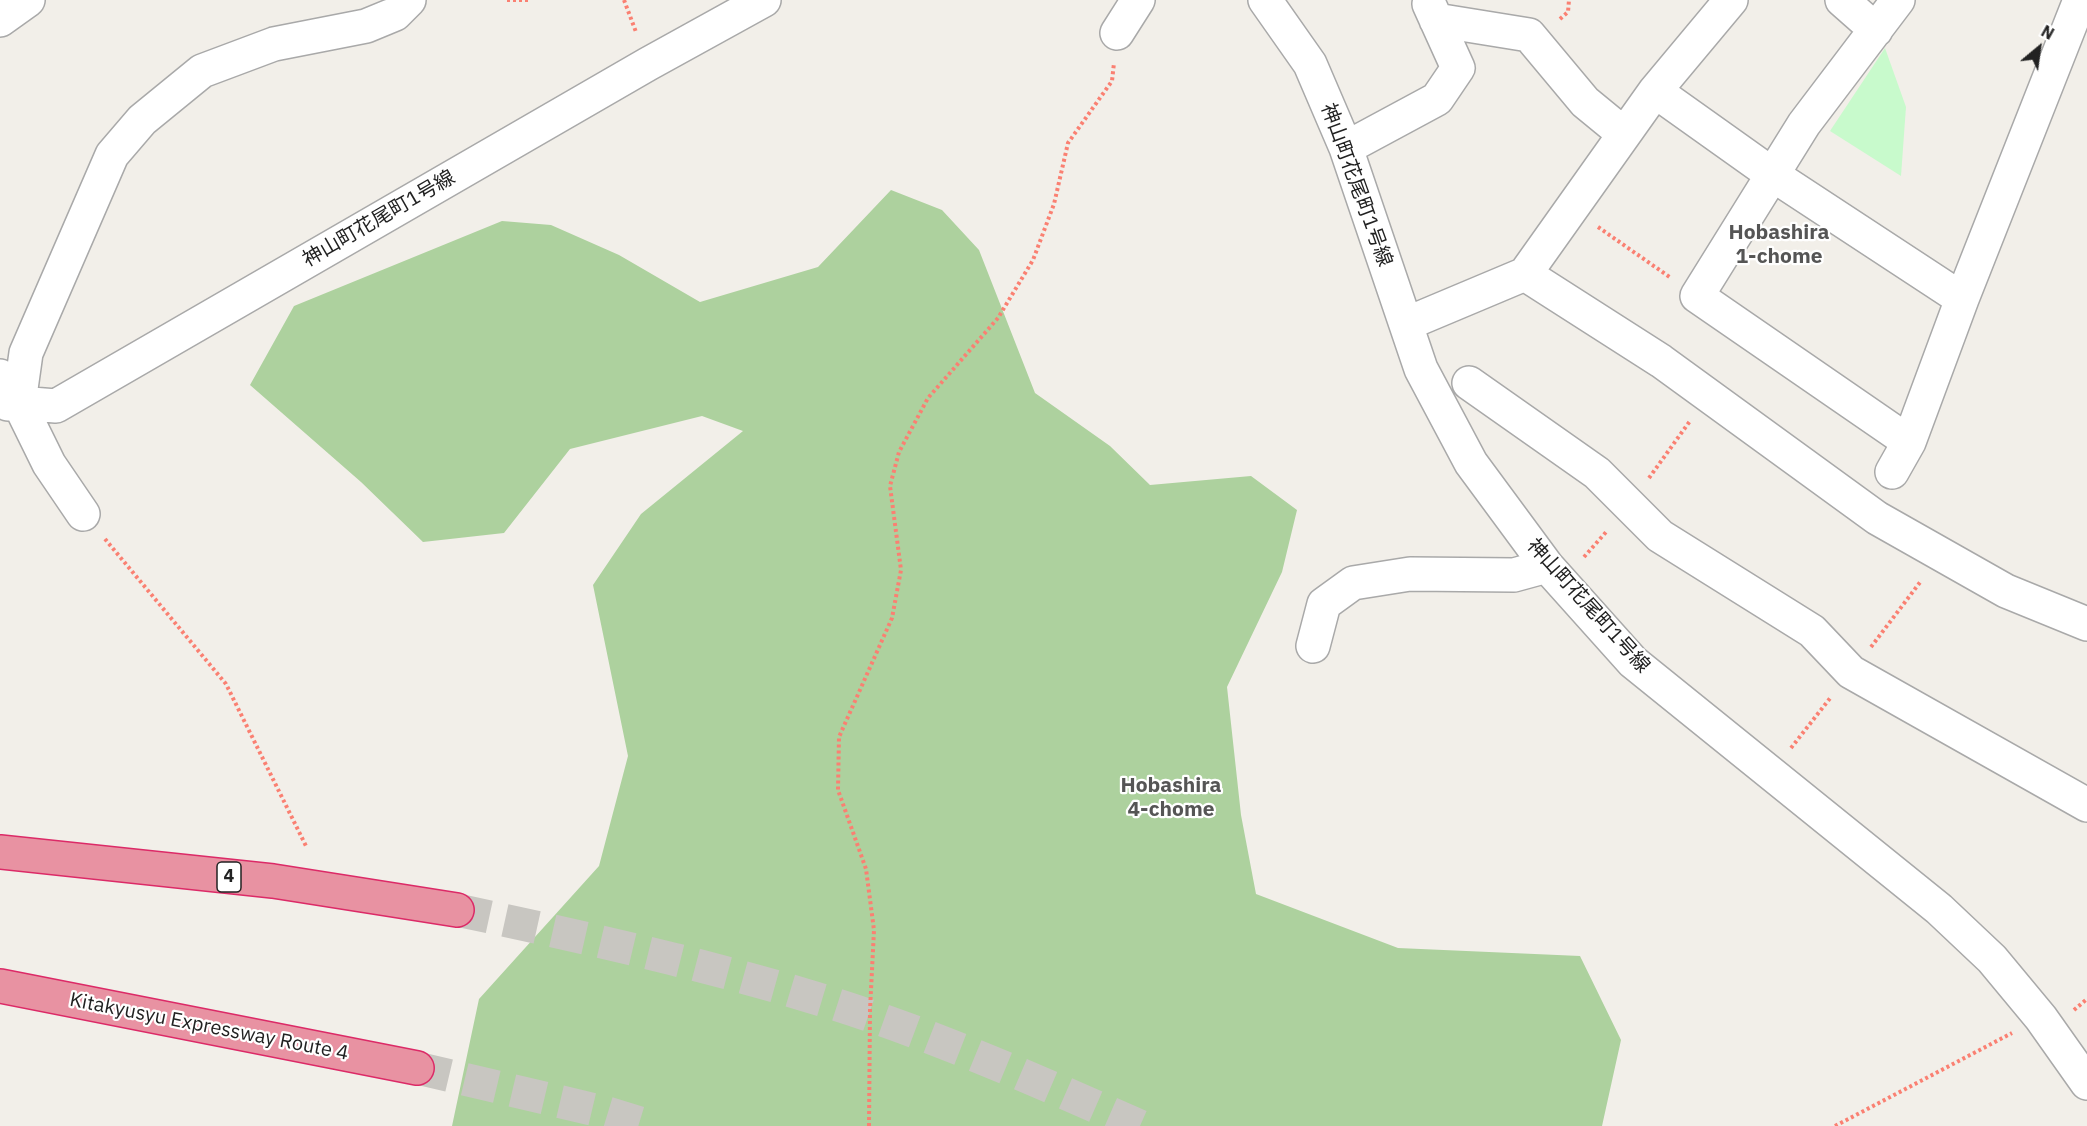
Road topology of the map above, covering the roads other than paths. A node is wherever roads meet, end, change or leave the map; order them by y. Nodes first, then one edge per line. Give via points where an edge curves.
1 (28, 0) edge
2 (764, 0) edge
3 (1138, 0) edge
4 (1265, 0) edge
5 (1731, 0) edge
6 (1842, 0) edge
7 (1898, 0) edge
8 (2080, 0) edge
9 (397, 5) edge
10 (1431, 10) edge
11 (0, 20) edge
12 (1876, 30) junction
13 (1118, 33) road end
14 (1655, 91) junction
15 (1624, 134) junction
16 (1346, 148) junction
17 (1773, 174) junction
18 (1526, 274) junction
19 (1962, 299) junction
20 (1406, 324) junction
21 (0, 376) edge
22 (1469, 383) dead end
23 (9, 404) edge
24 (1909, 442) junction
25 (1884, 497) junction
26 (83, 514) road end
27 (1547, 567) junction
28 (2087, 624) edge
29 (1312, 646) dead end
30 (2087, 806) edge
31 (0, 852) edge
32 (457, 910) tunnel mouth
33 (0, 986) edge
34 (417, 1068) tunnel mouth
35 (2087, 1083) edge

1 - 11 street
2 - 23 street, 神山町花尾町1号線 via 56,406
3 - 13 street
4 - 16 street, 神山町花尾町1号線 via 1310,64
5 - 14 street
6 - 12 street
7 - 12 street
8 - 19 street
9 - 23 street via 366,26 274,44 202,71 142,120 112,155 26,353
10 - 15 street via 1529,35 1585,102
10 - 16 street via 1458,68 1437,99
12 - 17 street via 1804,124
14 - 15 street
14 - 17 street
15 - 18 street
16 - 20 street, 神山町花尾町1号線
17 - 19 street
17 - 24 street via 1697,296
18 - 20 street
18 - 25 street
19 - 24 street
20 - 27 street, 神山町花尾町1号線 via 1421,369 1471,463
21 - 23 street
22 - 30 street via 1597,473 1660,536 1812,632 1851,672
23 - 26 street
24 - 25 street
25 - 28 street via 2006,591
27 - 29 street via 1514,575 1410,574 1353,583 1324,604
27 - 35 street, 神山町花尾町1号線 via 1633,662 1939,909 1992,959 2041,1018
31 - 32 highway, 4 via 273,881
33 - 34 highway, Kitakyusyu Expressway Route 4

